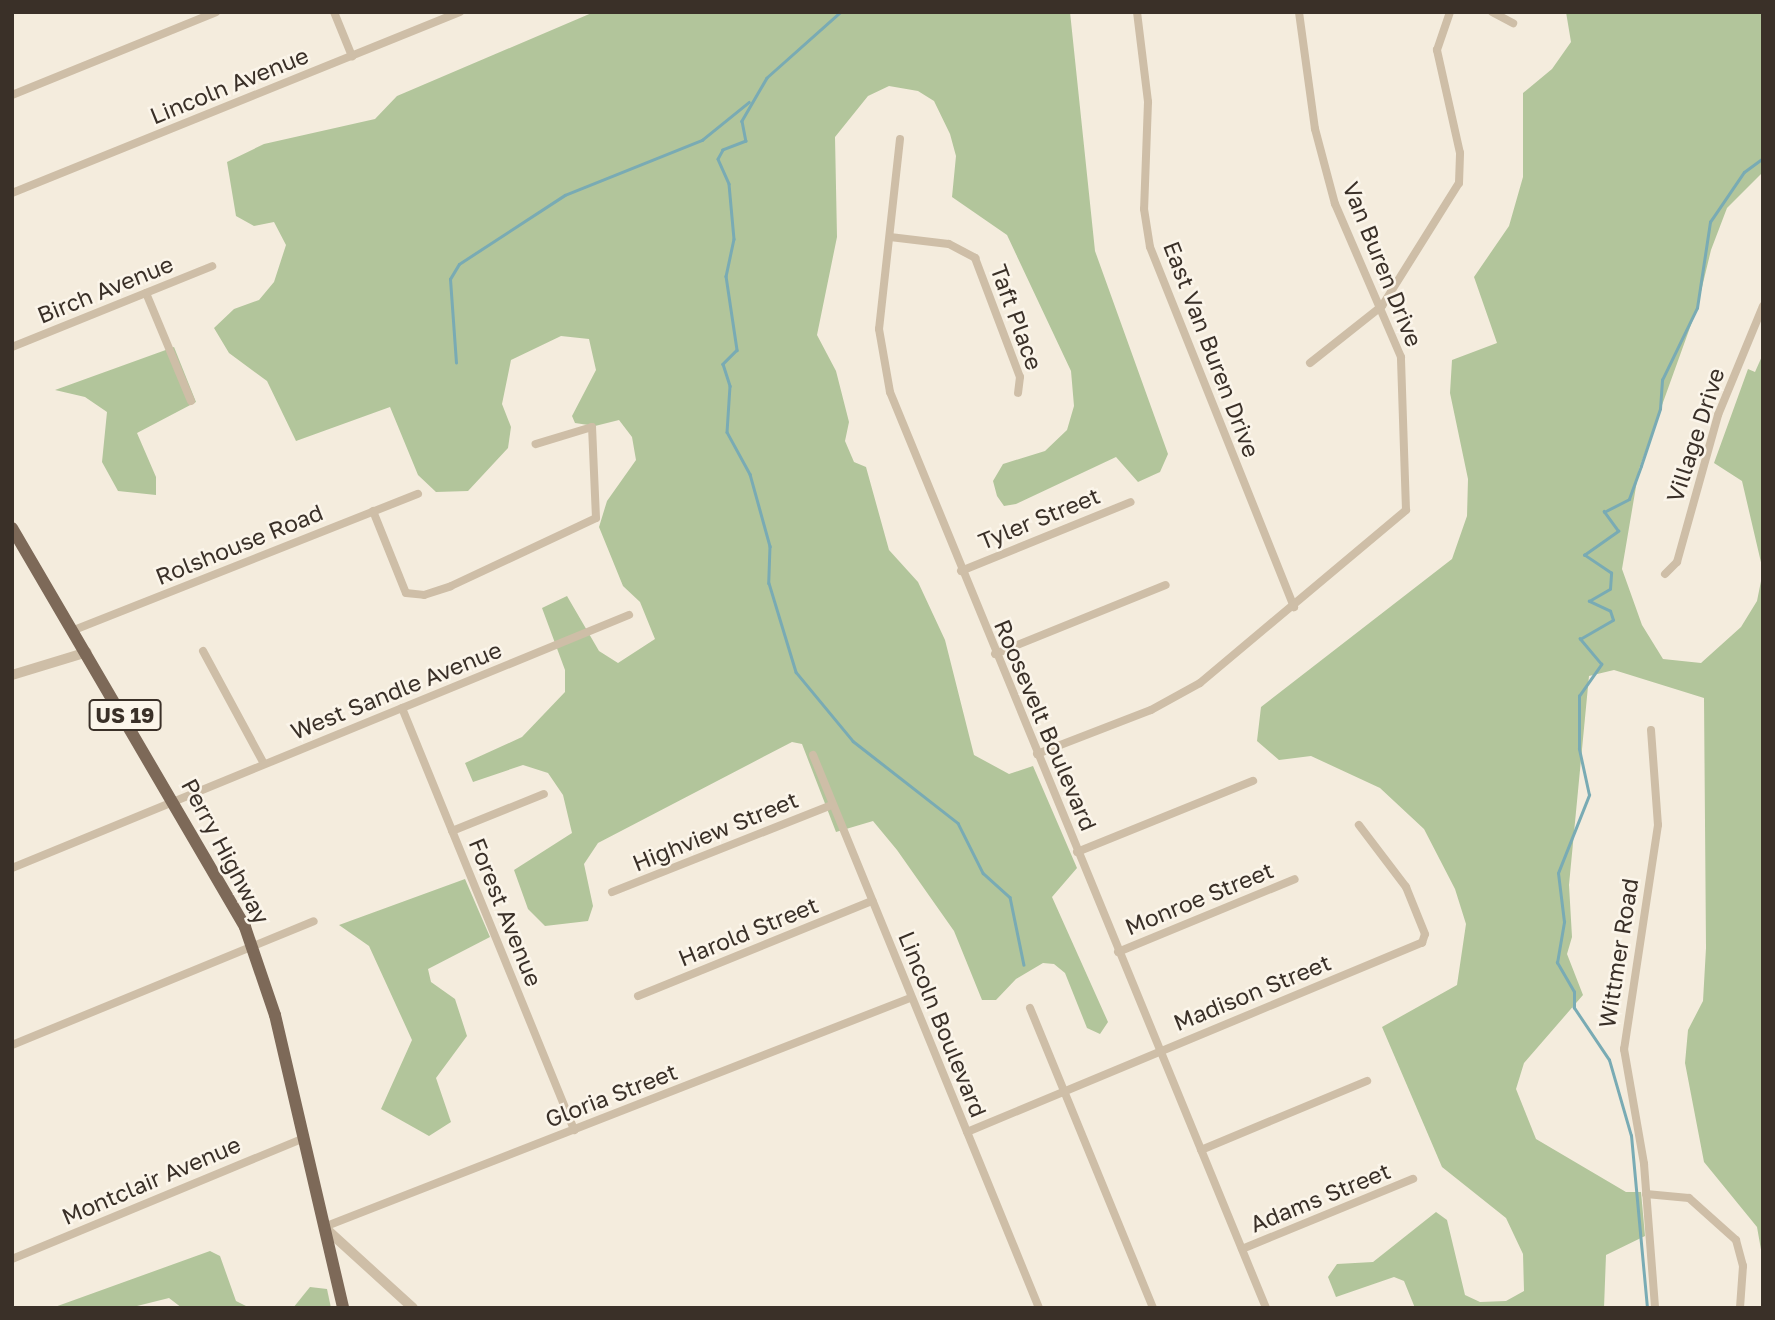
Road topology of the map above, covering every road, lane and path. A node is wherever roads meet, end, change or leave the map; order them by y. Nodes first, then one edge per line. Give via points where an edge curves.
1 (216, 12) edge
2 (334, 12) edge
3 (460, 12) edge
4 (1137, 12) edge
5 (1299, 12) edge
6 (1450, 12) edge
7 (1492, 12) edge
8 (1513, 23) dead end
9 (352, 56) junction
10 (12, 94) edge
11 (900, 139) dead end
12 (12, 193) edge
13 (890, 237) junction
14 (212, 266) dead end
15 (146, 293) junction
16 (1382, 306) junction
17 (1763, 306) edge
18 (12, 347) edge
19 (1310, 363) dead end
20 (1018, 393) dead end
21 (191, 401) dead end
22 (536, 444) dead end
23 (418, 494) dead end
24 (1132, 502) dead end
25 (373, 511) junction
26 (12, 528) edge
27 (961, 571) junction
28 (1664, 574) dead end
29 (1166, 585) dead end
30 (1294, 607) junction
31 (629, 615) dead end
32 (74, 630) junction
33 (203, 651) dead end
34 (87, 652) junction
35 (995, 654) junction
36 (12, 675) edge
37 (402, 708) junction
38 (1651, 730) dead end
39 (1037, 754) junction
40 (813, 755) dead end
41 (264, 764) junction
42 (1253, 781) dead end
43 (544, 794) dead end
44 (176, 800) junction
45 (832, 805) junction
46 (1359, 825) dead end
47 (452, 831) junction
48 (1077, 852) junction
49 (12, 867) edge
50 (1295, 879) dead end
51 (612, 892) dead end
52 (872, 901) junction
53 (314, 921) dead end
54 (253, 947) junction
55 (1118, 952) junction
56 (638, 996) dead end
57 (910, 998) junction
58 (1030, 1008) dead end
59 (12, 1045) edge
60 (1158, 1051) junction
61 (1367, 1082) dead end
62 (1065, 1091) junction
63 (574, 1130) junction
64 (967, 1132) junction
65 (304, 1138) junction
66 (1201, 1150) junction
67 (1413, 1180) dead end
68 (1646, 1194) junction
69 (324, 1227) junction
70 (1242, 1249) junction
71 (12, 1259) edge
72 (1740, 1306) edge
73 (343, 1308) edge
74 (413, 1308) edge
75 (1039, 1308) edge
76 (1153, 1308) edge
77 (1266, 1308) edge
78 (1655, 1308) edge

1 - 10 street
2 - 9 street
3 - 9 street, Lincoln Avenue
4 - 30 street, East Van Buren Drive via 1148,102 1144,209 1150,247
5 - 16 street, Van Buren Drive via 1324,166 1345,232
6 - 16 street via 1437,50 1462,175
7 - 8 street
9 - 12 street, Lincoln Avenue
11 - 13 street, Roosevelt Boulevard
13 - 20 street, Taft Place via 949,244 975,258 1020,377
13 - 27 street, Roosevelt Boulevard via 878,330 883,364
14 - 15 street, Birch Avenue
15 - 18 street, Birch Avenue
15 - 21 street
16 - 19 street
16 - 30 street, Van Buren Drive via 1401,357 1408,503 1402,518
17 - 28 street, Village Drive via 1718,415 1676,562
22 - 25 street via 592,427 600,509 591,524 451,586 424,595 406,593
23 - 25 street, Rolshouse Road
24 - 27 street, Tyler Street
25 - 32 street, Rolshouse Road
26 - 32 main road, Perry Highway / US 19
27 - 35 street, Roosevelt Boulevard
29 - 35 street
30 - 39 street, Van Buren Drive via 1191,689
31 - 37 street, West Sandle Avenue
32 - 34 main road, Perry Highway / US 19
33 - 41 street
34 - 36 street
34 - 44 main road, Perry Highway / US 19
35 - 39 street, Roosevelt Boulevard
37 - 41 street, West Sandle Avenue
37 - 47 street, Forest Avenue
38 - 68 street, Wittmer Road via 1658,825 1623,1040
39 - 48 street, Roosevelt Boulevard
40 - 45 street, Lincoln Boulevard
41 - 44 street, West Sandle Avenue
42 - 48 street
43 - 47 street
44 - 49 street, West Sandle Avenue
44 - 54 main road, Perry Highway / US 19
45 - 51 street, Highview Street
45 - 52 street, Lincoln Boulevard
46 - 60 street, Madison Street via 1406,887 1425,934 1422,943
47 - 63 street, Forest Avenue
48 - 55 street, Roosevelt Boulevard
50 - 55 street, Monroe Street
52 - 56 street, Harold Street
52 - 57 street, Lincoln Boulevard
53 - 54 street
54 - 59 street
54 - 65 main road, Perry Highway / US 19
55 - 60 street, Roosevelt Boulevard
57 - 63 street, Gloria Street
57 - 64 street, Lincoln Boulevard
58 - 62 street
60 - 62 street, Madison Street
60 - 66 street, Roosevelt Boulevard
61 - 66 street
62 - 64 street, Madison Street
62 - 76 street
63 - 69 street, Gloria Street
64 - 75 street, Lincoln Boulevard
65 - 69 main road, Perry Highway / US 19
65 - 71 street, Montclair Avenue
66 - 70 street, Roosevelt Boulevard
67 - 70 street, Adams Street
68 - 72 street via 1689,1198 1736,1240 1743,1266
68 - 78 street, Wittmer Road
69 - 73 main road, Perry Highway / US 19
69 - 74 street
70 - 77 street, Roosevelt Boulevard

